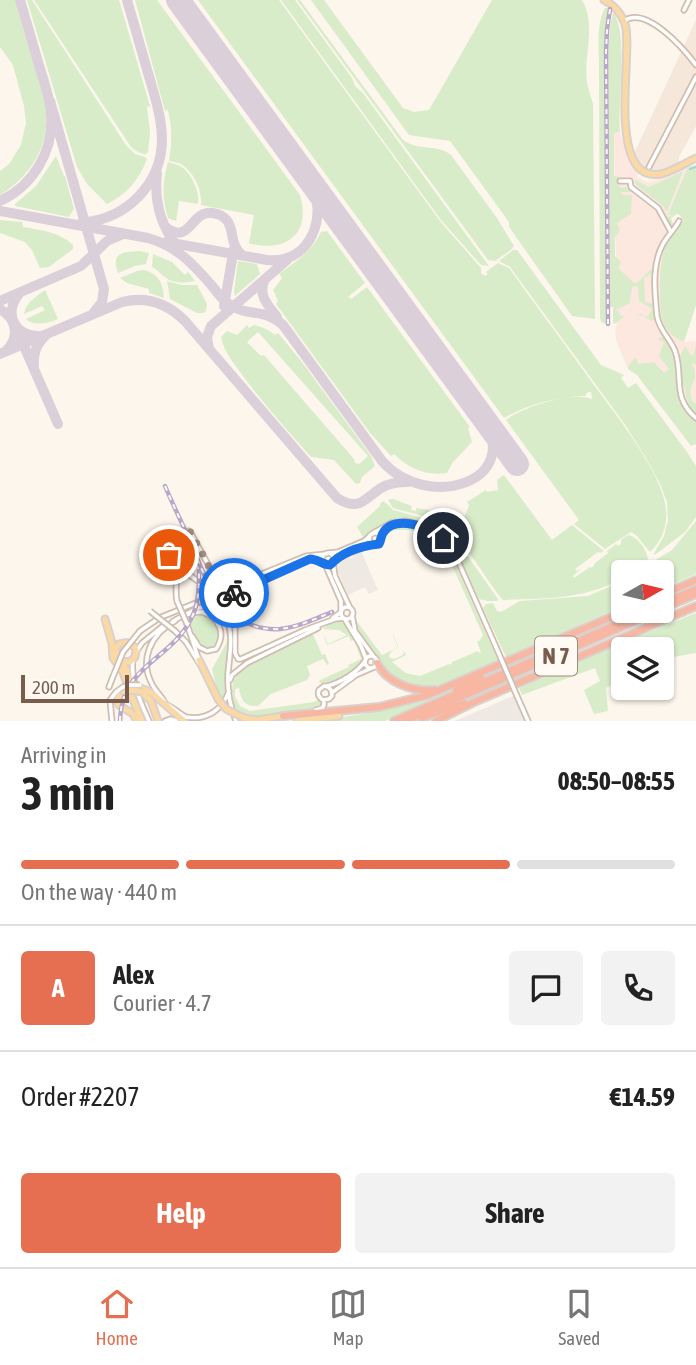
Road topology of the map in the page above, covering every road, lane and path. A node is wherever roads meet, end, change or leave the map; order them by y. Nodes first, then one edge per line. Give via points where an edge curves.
1 (604, 0) edge
2 (689, 0) edge
3 (684, 10) dead end
4 (624, 21) junction
5 (696, 65) edge
6 (696, 77) edge
7 (696, 158) edge
8 (649, 167) dead end
9 (620, 181) dead end
10 (679, 220) dead end
11 (671, 232) junction
12 (696, 418) edge
13 (432, 530) junction
14 (372, 534) junction
15 (381, 538) junction
16 (373, 544) junction
17 (197, 548) dead end
18 (327, 553) junction
19 (333, 562) junction
20 (324, 564) junction
21 (696, 581) edge
22 (221, 587) junction
23 (214, 588) junction
24 (674, 591) edge
25 (696, 592) edge
26 (208, 598) junction
27 (228, 598) junction
28 (674, 602) edge
29 (213, 605) junction
30 (696, 606) edge
31 (350, 608) junction
32 (150, 611) dead end
33 (341, 611) junction
34 (200, 612) junction
35 (185, 615) junction
36 (352, 615) junction
37 (611, 617) edge
38 (344, 618) junction
39 (105, 619) dead end
40 (175, 621) junction
41 (330, 621) junction
42 (620, 623) edge
43 (626, 623) edge
44 (108, 629) junction
45 (192, 636) junction
46 (117, 646) junction
47 (532, 651) junction
48 (135, 656) junction
49 (199, 660) joint
50 (365, 660) junction
51 (121, 661) junction
52 (375, 663) junction
53 (203, 669) junction
54 (533, 677) junction
55 (229, 682) junction
56 (324, 686) junction
57 (109, 687) dead end
58 (141, 689) junction
59 (444, 689) junction
60 (229, 691) junction
61 (121, 693) junction
62 (332, 694) junction
63 (132, 697) junction
64 (323, 700) junction
65 (400, 703) junction
66 (165, 704) junction
67 (452, 713) junction
68 (283, 716) junction
69 (339, 716) joint
70 (408, 719) edge
71 (112, 721) edge
72 (137, 721) edge
73 (142, 721) edge
74 (149, 721) edge
75 (158, 721) edge
76 (165, 721) edge
77 (176, 721) edge
78 (184, 721) edge
79 (236, 721) edge
80 (297, 721) edge
81 (394, 721) edge
82 (436, 721) edge
83 (443, 721) edge
84 (528, 721) edge

1 - 4 main road
2 - 3 street
4 - 5 street via 638,17 659,27
4 - 7 main road via 625,124 638,166 650,173 663,173
6 - 8 street
9 - 11 street via 630,181 631,187 658,208
10 - 11 street
11 - 12 street via 656,265 657,319 678,362 680,396
13 - 14 street via 402,521
13 - 15 street via 398,524
13 - 84 street, bridge via 453,550
14 - 15 street
14 - 16 street
14 - 18 street
15 - 16 street via 379,544
16 - 19 street
17 - 23 street via 184,567 196,580
18 - 19 street
18 - 20 street via 322,558
18 - 22 street via 306,556
19 - 20 street
19 - 31 street
20 - 27 street via 308,560
20 - 33 street
21 - 24 highway
22 - 23 street
22 - 27 street
23 - 26 street
23 - 45 street, bridge via 190,531 179,533 168,549 176,573 177,601
25 - 28 highway, N 7
26 - 29 street
26 - 57 street, bridge via 140,631 123,652
27 - 29 street via 222,606
27 - 41 street via 235,621 236,657 241,659
29 - 35 street
30 - 54 highway
31 - 33 street
31 - 36 street
32 - 53 street, bridge via 189,646
33 - 38 street
33 - 41 street
34 - 35 street
34 - 45 street via 217,622 220,642 207,651
34 - 55 street via 219,613 229,628
35 - 40 street
36 - 38 street
36 - 52 street via 355,631
37 - 47 highway
38 - 41 street
38 - 50 street
39 - 44 main road
40 - 48 street via 154,632
40 - 66 street via 156,636 146,658 151,683
41 - 55 street via 252,660
42 - 70 highway, N 7
43 - 70 highway, N 7
44 - 46 main road
44 - 63 main road via 112,655
45 - 49 street
46 - 48 main road via 130,643
46 - 51 main road
47 - 59 highway
47 - 70 highway via 421,706
48 - 51 main road
48 - 74 street via 136,688
49 - 53 main road
50 - 52 street via 369,656
50 - 52 street via 366,666
50 - 56 street via 339,682
51 - 63 main road
52 - 59 highway via 407,688
52 - 62 street
53 - 68 main road, bridge via 218,699 231,712 257,720
54 - 67 highway
54 - 70 highway
55 - 60 street
56 - 62 street
56 - 64 street via 318,693
58 - 61 main road, bridge
58 - 66 main road
58 - 75 main road
59 - 65 highway
60 - 66 street via 221,709 203,719 187,718
60 - 79 street
61 - 71 street via 109,705
61 - 72 main road via 119,705
62 - 64 street
63 - 73 main road
64 - 68 street via 320,709
65 - 68 highway
65 - 69 highway via 380,711
66 - 78 main road
67 - 82 highway
67 - 83 street
69 - 80 main road
70 - 81 highway, N 7
76 - 77 street

